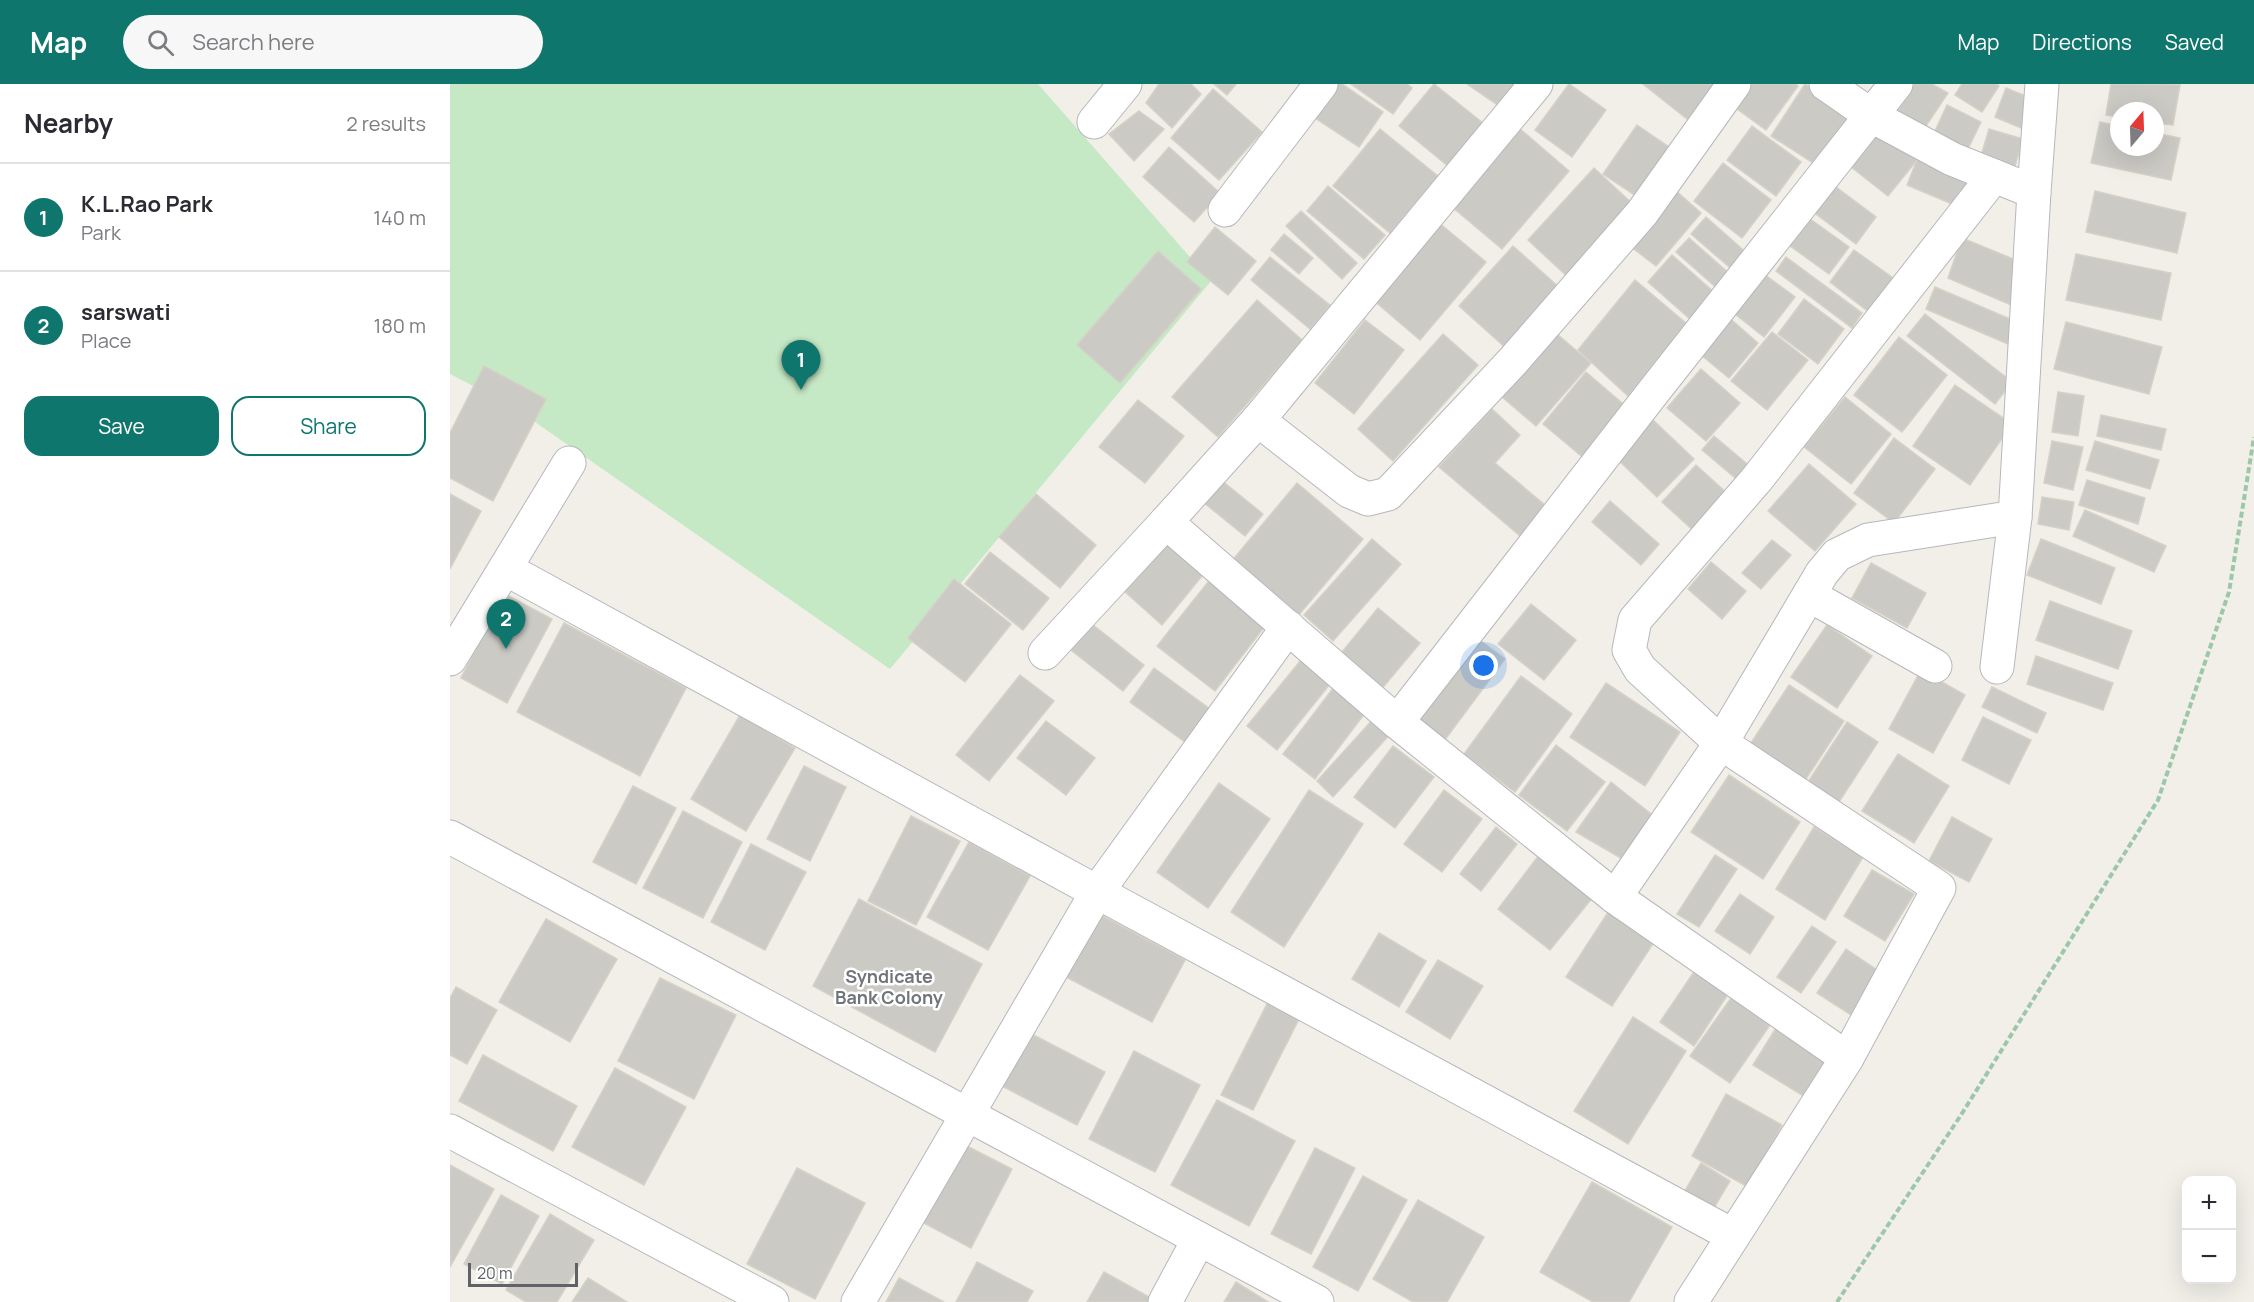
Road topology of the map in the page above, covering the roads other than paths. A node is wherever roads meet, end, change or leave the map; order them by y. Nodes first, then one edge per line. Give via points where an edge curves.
1 (1125, 84) edge
2 (1321, 84) edge
3 (1536, 84) edge
4 (1734, 84) edge
5 (1826, 84) edge
6 (1896, 84) edge
7 (2042, 84) edge
8 (1872, 116) junction
9 (1094, 122) dead end
10 (1994, 176) junction
11 (2034, 192) junction
12 (1225, 210) dead end
13 (1258, 420) junction
14 (568, 463) dead end
15 (2015, 517) junction
16 (1166, 522) junction
17 (506, 568) junction
18 (1809, 595) junction
19 (1288, 627) junction
20 (1045, 653) dead end
21 (450, 659) edge
22 (1935, 666) dead end
23 (1997, 667) dead end
24 (1397, 722) junction
25 (1721, 743) junction
26 (450, 837) edge
27 (1097, 892) junction
28 (1615, 897) junction
29 (1847, 1058) junction
30 (967, 1115) junction
31 (450, 1131) edge
32 (1732, 1235) junction
33 (1199, 1239) junction
34 (772, 1302) edge
35 (858, 1302) edge
36 (1165, 1302) edge
37 (1317, 1302) edge
38 (1690, 1302) edge

1 - 9 street
2 - 12 street
3 - 13 street
4 - 13 street via 1642,213 1513,362 1388,494 1368,499 1349,491
5 - 8 street
6 - 8 street
7 - 11 street
8 - 10 street via 1952,159
8 - 24 street
10 - 11 street
10 - 25 street via 1757,479 1635,620 1629,650 1640,669
11 - 15 street
13 - 16 street
14 - 17 street
15 - 18 street via 1868,540 1837,555
15 - 23 street
16 - 19 street
16 - 20 street
17 - 21 street
17 - 27 street
18 - 22 street
18 - 25 street
19 - 24 street
19 - 27 street
24 - 28 street
25 - 28 street
25 - 29 street via 1939,888
26 - 30 street
27 - 30 street
27 - 32 street
28 - 29 street
29 - 32 street
30 - 33 street
30 - 35 street
31 - 34 street
32 - 38 street
33 - 36 street
33 - 37 street

